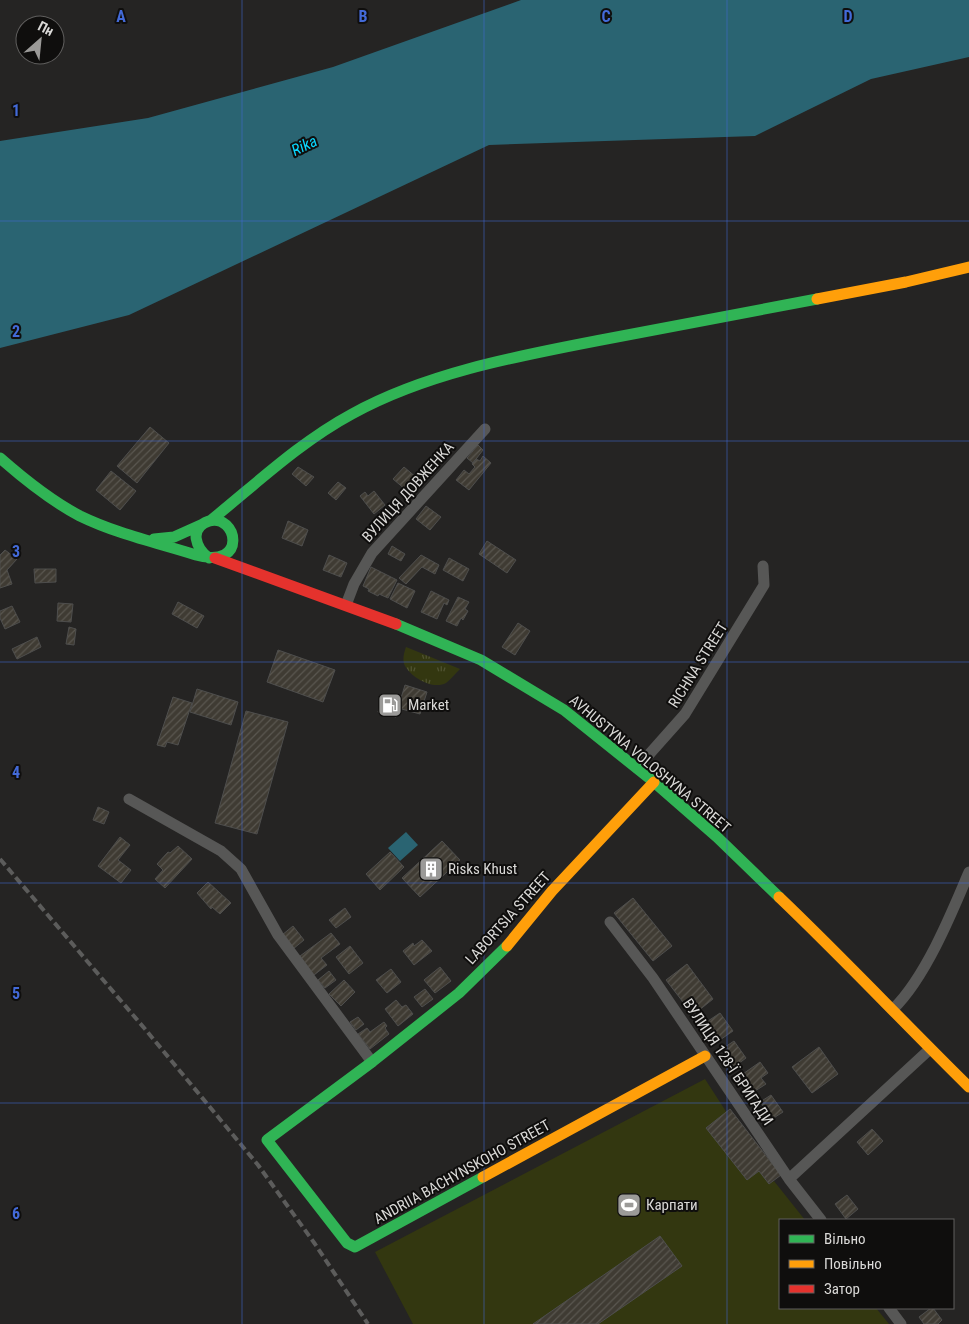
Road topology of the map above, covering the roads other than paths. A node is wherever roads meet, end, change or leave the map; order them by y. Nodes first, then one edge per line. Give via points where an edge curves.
1 (969, 266) edge
2 (486, 429) dead end
3 (0, 458) edge
4 (250, 488) junction
5 (206, 523) junction
6 (148, 540) junction
7 (233, 542) junction
8 (212, 558) junction
9 (763, 566) dead end
10 (242, 570) junction
11 (346, 605) junction
12 (637, 768) junction
13 (654, 782) junction
14 (129, 799) dead end
15 (969, 872) edge
16 (610, 922) dead end
17 (892, 1009) junction
18 (930, 1049) junction
19 (705, 1056) junction
20 (372, 1062) junction
21 (969, 1087) edge
22 (267, 1140) joint
23 (790, 1179) junction
24 (820, 1219) edge
25 (890, 1309) edge
26 (901, 1324) edge

1 - 4 main road, AVHUSTYNA VOLOSHYNA STREET via 906,282 540,352 436,378 392,394 317,434
2 - 11 street, ВУЛИЦЯ ДОВЖЕНКА via 372,553
3 - 6 main road, AVHUSTYNA VOLOSHYNA STREET via 23,479 70,511
4 - 5 main road, AVHUSTYNA VOLOSHYNA STREET
4 - 7 main road via 236,514
5 - 6 main road, AVHUSTYNA VOLOSHYNA STREET via 174,537
5 - 7 main road via 223,523 229,527
5 - 8 main road via 196,534 196,540 199,551
6 - 8 main road, AVHUSTYNA VOLOSHYNA STREET
7 - 8 main road via 226,555
7 - 10 main road
8 - 10 main road, AVHUSTYNA VOLOSHYNA STREET
9 - 12 street, RICHNA STREET via 764,585 686,714
10 - 11 main road, AVHUSTYNA VOLOSHYNA STREET
11 - 12 main road, AVHUSTYNA VOLOSHYNA STREET via 481,660 564,710
12 - 13 main road, AVHUSTYNA VOLOSHYNA STREET
13 - 17 main road, AVHUSTYNA VOLOSHYNA STREET via 744,863
13 - 20 main road, LABORTSIA STREET via 552,891 507,946 459,993
14 - 20 street via 221,851 241,869 278,935
15 - 17 street via 906,997
16 - 19 street, ВУЛИЦЯ 128-Ї БРИГАДИ via 653,978
17 - 18 main road, AVHUSTYNA VOLOSHYNA STREET
18 - 21 main road, AVHUSTYNA VOLOSHYNA STREET
18 - 23 street
19 - 22 main road, ANDRIIA BACHYNSKOHO STREET via 355,1247 347,1243
19 - 23 street, ВУЛИЦЯ 128-Ї БРИГАДИ
20 - 22 main road, LABORTSIA STREET
23 - 24 street, ВУЛИЦЯ 128-Ї БРИГАДИ
25 - 26 street

